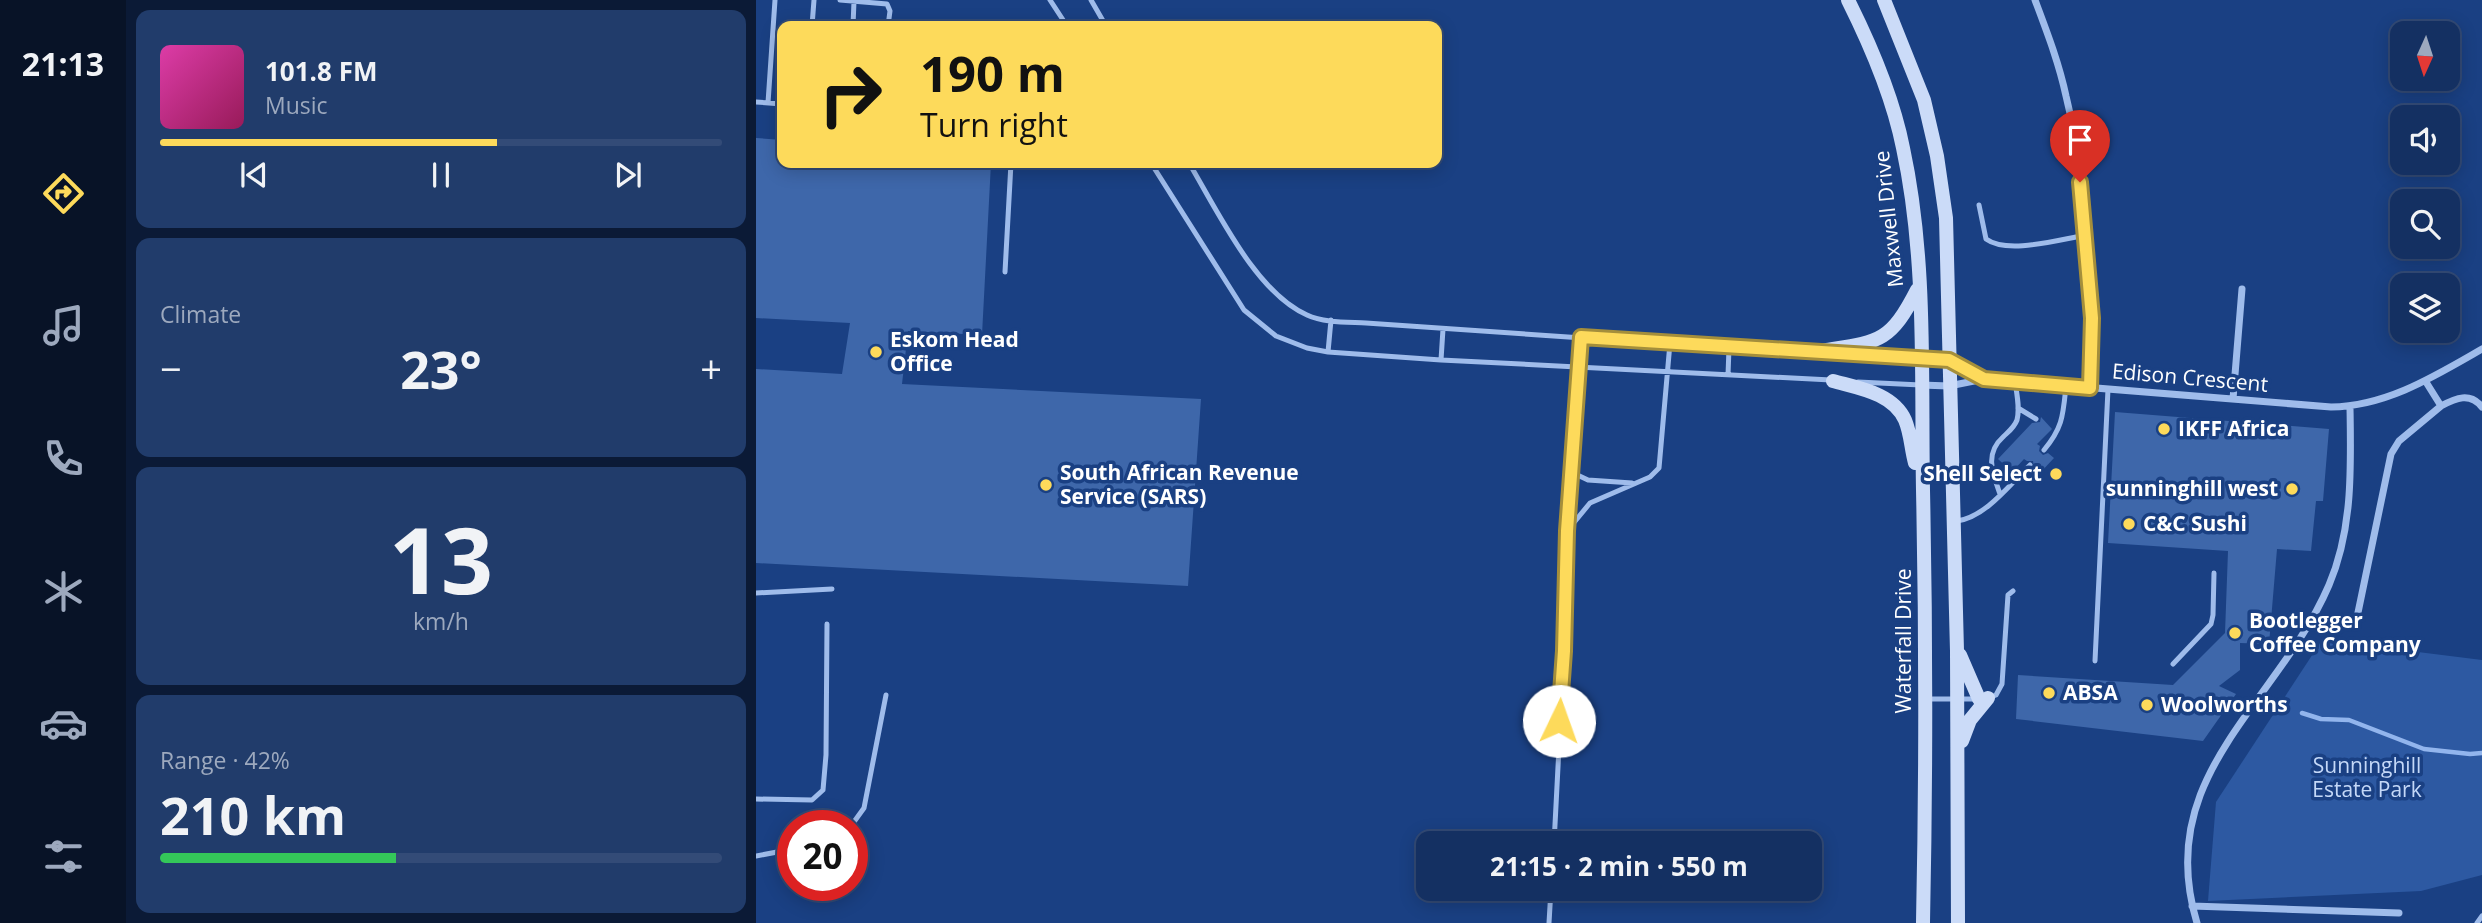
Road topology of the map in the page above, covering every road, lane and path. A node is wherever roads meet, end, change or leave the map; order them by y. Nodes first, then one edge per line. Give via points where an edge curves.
1 (775, 0) edge
2 (814, 0) edge
3 (839, 0) edge
4 (1050, 0) edge
5 (1091, 0) edge
6 (1847, 0) edge
7 (1884, 0) edge
8 (2035, 0) edge
9 (855, 1) edge
10 (813, 21) edge
11 (853, 21) edge
12 (888, 21) edge
13 (1063, 21) edge
14 (1103, 21) edge
15 (756, 102) edge
16 (768, 103) junction
17 (777, 104) edge
18 (1011, 168) edge
19 (1154, 168) edge
20 (1192, 168) edge
21 (1979, 205) dead end
22 (2087, 235) junction
23 (1005, 272) dead end
24 (1918, 287) junction
25 (2242, 289) dead end
26 (1331, 320) junction
27 (1443, 328) junction
28 (1581, 337) junction
29 (1670, 343) junction
30 (1730, 348) junction
31 (2482, 349) edge
32 (1819, 351) junction
33 (1328, 352) junction
34 (1921, 359) junction
35 (1441, 360) junction
36 (1949, 360) junction
37 (1580, 368) junction
38 (1667, 373) junction
39 (1728, 375) junction
40 (1984, 379) junction
41 (1833, 381) junction
42 (2015, 382) junction
43 (2426, 382) junction
44 (1921, 386) junction
45 (1949, 386) junction
46 (2066, 386) junction
47 (2090, 388) junction
48 (2108, 390) junction
49 (2233, 399) junction
50 (2441, 406) junction
51 (2350, 407) junction
52 (2482, 407) edge
53 (2018, 408) junction
54 (2036, 419) dead end
55 (2051, 430) dead end
56 (2057, 434) junction
57 (2044, 450) dead end
58 (2030, 465) dead end
59 (1571, 472) junction
60 (1635, 484) junction
61 (1923, 492) junction
62 (2000, 494) junction
63 (1954, 522) junction
64 (1567, 531) junction
65 (2214, 573) dead end
66 (832, 589) dead end
67 (2012, 591) dead end
68 (756, 593) edge
69 (827, 624) dead end
70 (2355, 627) dead end
71 (1957, 652) junction
72 (2095, 661) dead end
73 (2174, 664) dead end
74 (886, 695) dead end
75 (1926, 699) junction
76 (1983, 699) junction
77 (1957, 700) junction
78 (1958, 750) junction
79 (756, 799) edge
80 (863, 810) edge
81 (1554, 831) edge
82 (777, 852) edge
83 (756, 856) edge
84 (1550, 901) edge
85 (2192, 906) junction
86 (2399, 913) dead end
87 (2482, 916) edge
88 (1549, 923) edge
89 (1923, 923) edge
90 (1958, 923) edge
91 (2197, 923) edge
92 (2477, 923) edge

1 - 16 lane
2 - 10 lane
3 - 9 lane
4 - 13 lane
5 - 14 lane
6 - 24 main road, Maxwell Drive via 1874,57 1903,146 1914,212
7 - 36 main road via 1924,100 1937,156 1946,218
8 - 22 street via 2067,97
9 - 11 lane
9 - 12 lane via 888,4
15 - 16 lane
16 - 17 lane
18 - 23 lane
19 - 33 lane via 1244,310 1276,336
20 - 26 lane via 1266,285 1289,306
21 - 22 lane via 1986,239 1993,244 2017,246
22 - 47 street
24 - 32 main road via 1898,324 1886,334 1862,345
24 - 34 main road, Maxwell Drive
25 - 49 street
26 - 27 lane
26 - 33 lane
27 - 28 lane
27 - 35 lane
28 - 29 lane
28 - 37 lane
29 - 30 lane
29 - 38 lane
30 - 32 lane
30 - 39 lane
31 - 43 street, Edison Crescent
32 - 34 lane
33 - 35 lane
34 - 36 street, Edison Crescent
34 - 44 main road, Waterfall Drive
35 - 37 lane
36 - 40 street, Edison Crescent
36 - 45 main road
37 - 38 lane
37 - 59 lane
38 - 39 lane
38 - 60 lane via 1659,468
39 - 41 lane
40 - 42 street, Edison Crescent
40 - 45 street, Edison Crescent
41 - 44 lane
41 - 61 main road via 1874,393 1901,412
42 - 46 street, Edison Crescent
42 - 53 lane
43 - 50 street
43 - 51 street, Edison Crescent
44 - 45 street, Edison Crescent
44 - 61 main road, Waterfall Drive
45 - 63 main road
46 - 47 street, Edison Crescent
46 - 56 lane
47 - 48 street, Edison Crescent
48 - 49 street, Edison Crescent
48 - 72 lane
49 - 51 street, Edison Crescent
50 - 52 street via 2457,397 2469,397
50 - 70 street via 2399,441 2391,454
51 - 85 street via 2351,485 2330,584 2306,630 2208,774 2188,850 2186,875
53 - 54 lane
53 - 62 lane via 2014,426 1991,454
55 - 56 lane
56 - 57 lane
58 - 62 lane
59 - 60 lane via 1588,480
59 - 64 lane
60 - 64 lane via 1590,503
61 - 75 main road, Waterfall Drive
62 - 63 lane via 1968,520
63 - 71 main road
64 - 81 lane
65 - 73 lane via 2211,624
66 - 68 lane
67 - 76 lane via 2008,595 2003,684 1997,695
69 - 79 lane via 822,790 812,800
71 - 76 main road
71 - 77 main road
74 - 80 lane
75 - 77 lane
75 - 89 main road, Waterfall Drive
76 - 77 lane
76 - 78 main road
77 - 78 main road
78 - 90 main road
82 - 83 lane
84 - 88 lane
85 - 86 street
85 - 91 street
87 - 92 lane

